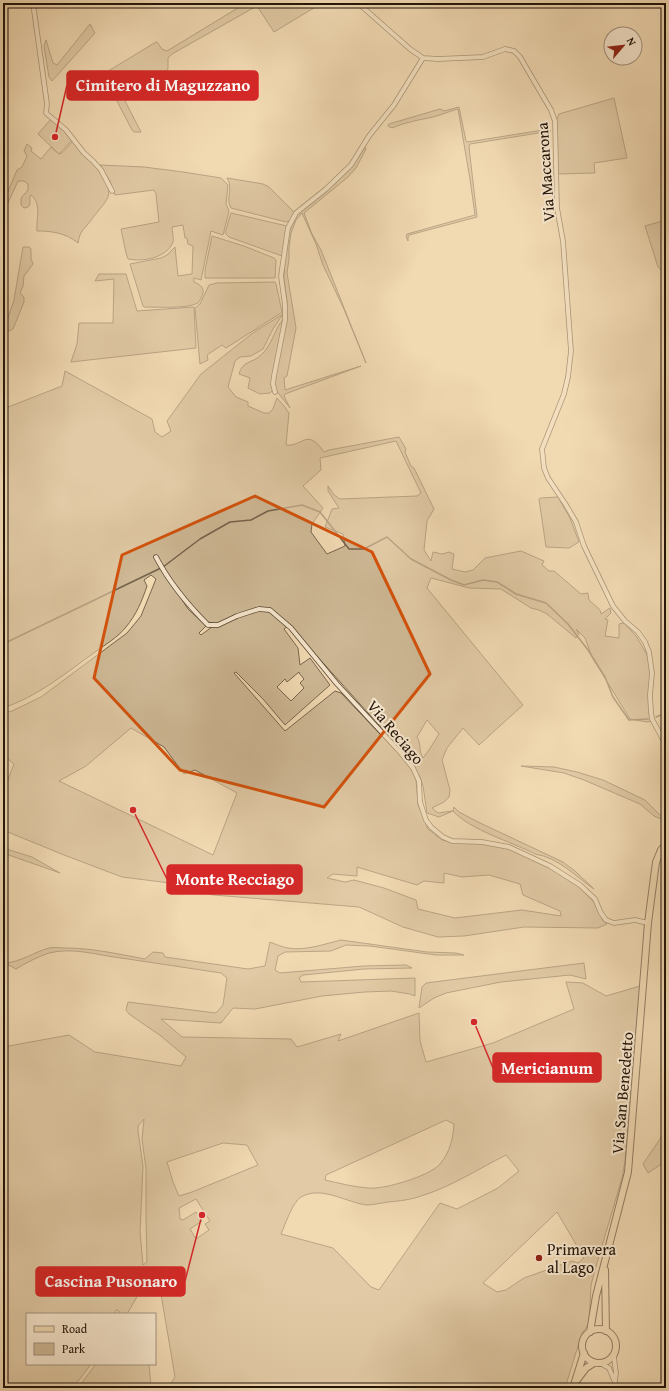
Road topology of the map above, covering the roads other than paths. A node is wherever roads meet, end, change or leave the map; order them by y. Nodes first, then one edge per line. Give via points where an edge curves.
1 (33, 3) edge
2 (358, 3) edge
3 (424, 58) junction
4 (112, 192) dead end
5 (275, 392) dead end
6 (156, 557) dead end
7 (666, 745) edge
8 (666, 844) edge
9 (647, 923) junction
10 (605, 1262) junction
11 (606, 1331) junction
12 (590, 1332) junction
13 (615, 1352) junction
14 (584, 1353) junction
15 (597, 1363) junction
16 (615, 1382) junction
17 (573, 1387) edge
18 (614, 1388) edge

1 - 4 street via 48,104 46,113 66,130 101,170
2 - 3 street via 410,49
3 - 5 street via 351,165 296,213 288,228 281,276 286,305 285,320 274,376
3 - 7 street, Via Maccarona via 483,57 505,49 514,50 551,110 555,121 557,208 568,299 570,357 564,394 542,449 544,468 576,522 584,546 613,606 645,642 652,673 650,712
6 - 9 street, Via Reciago via 196,614 208,625 218,625 237,616 265,609 270,610 291,628 413,768 419,781 420,802 426,820 443,836 452,841 482,842 509,847 550,866 580,885 595,899 606,920 635,920
8 - 9 main road, Via San Benedetto via 660,850 656,862
9 - 10 main road, Via San Benedetto via 628,1172
10 - 11 main road, Via San Benedetto
10 - 12 main road, Via San Benedetto
11 - 12 main road
11 - 13 main road via 616,1342
12 - 14 main road, Via San Benedetto via 583,1341
13 - 15 main road via 607,1362
13 - 16 street
14 - 15 main road
14 - 17 main road, Via San Benedetto
15 - 16 street via 609,1368
15 - 17 main road via 586,1368
16 - 18 street

